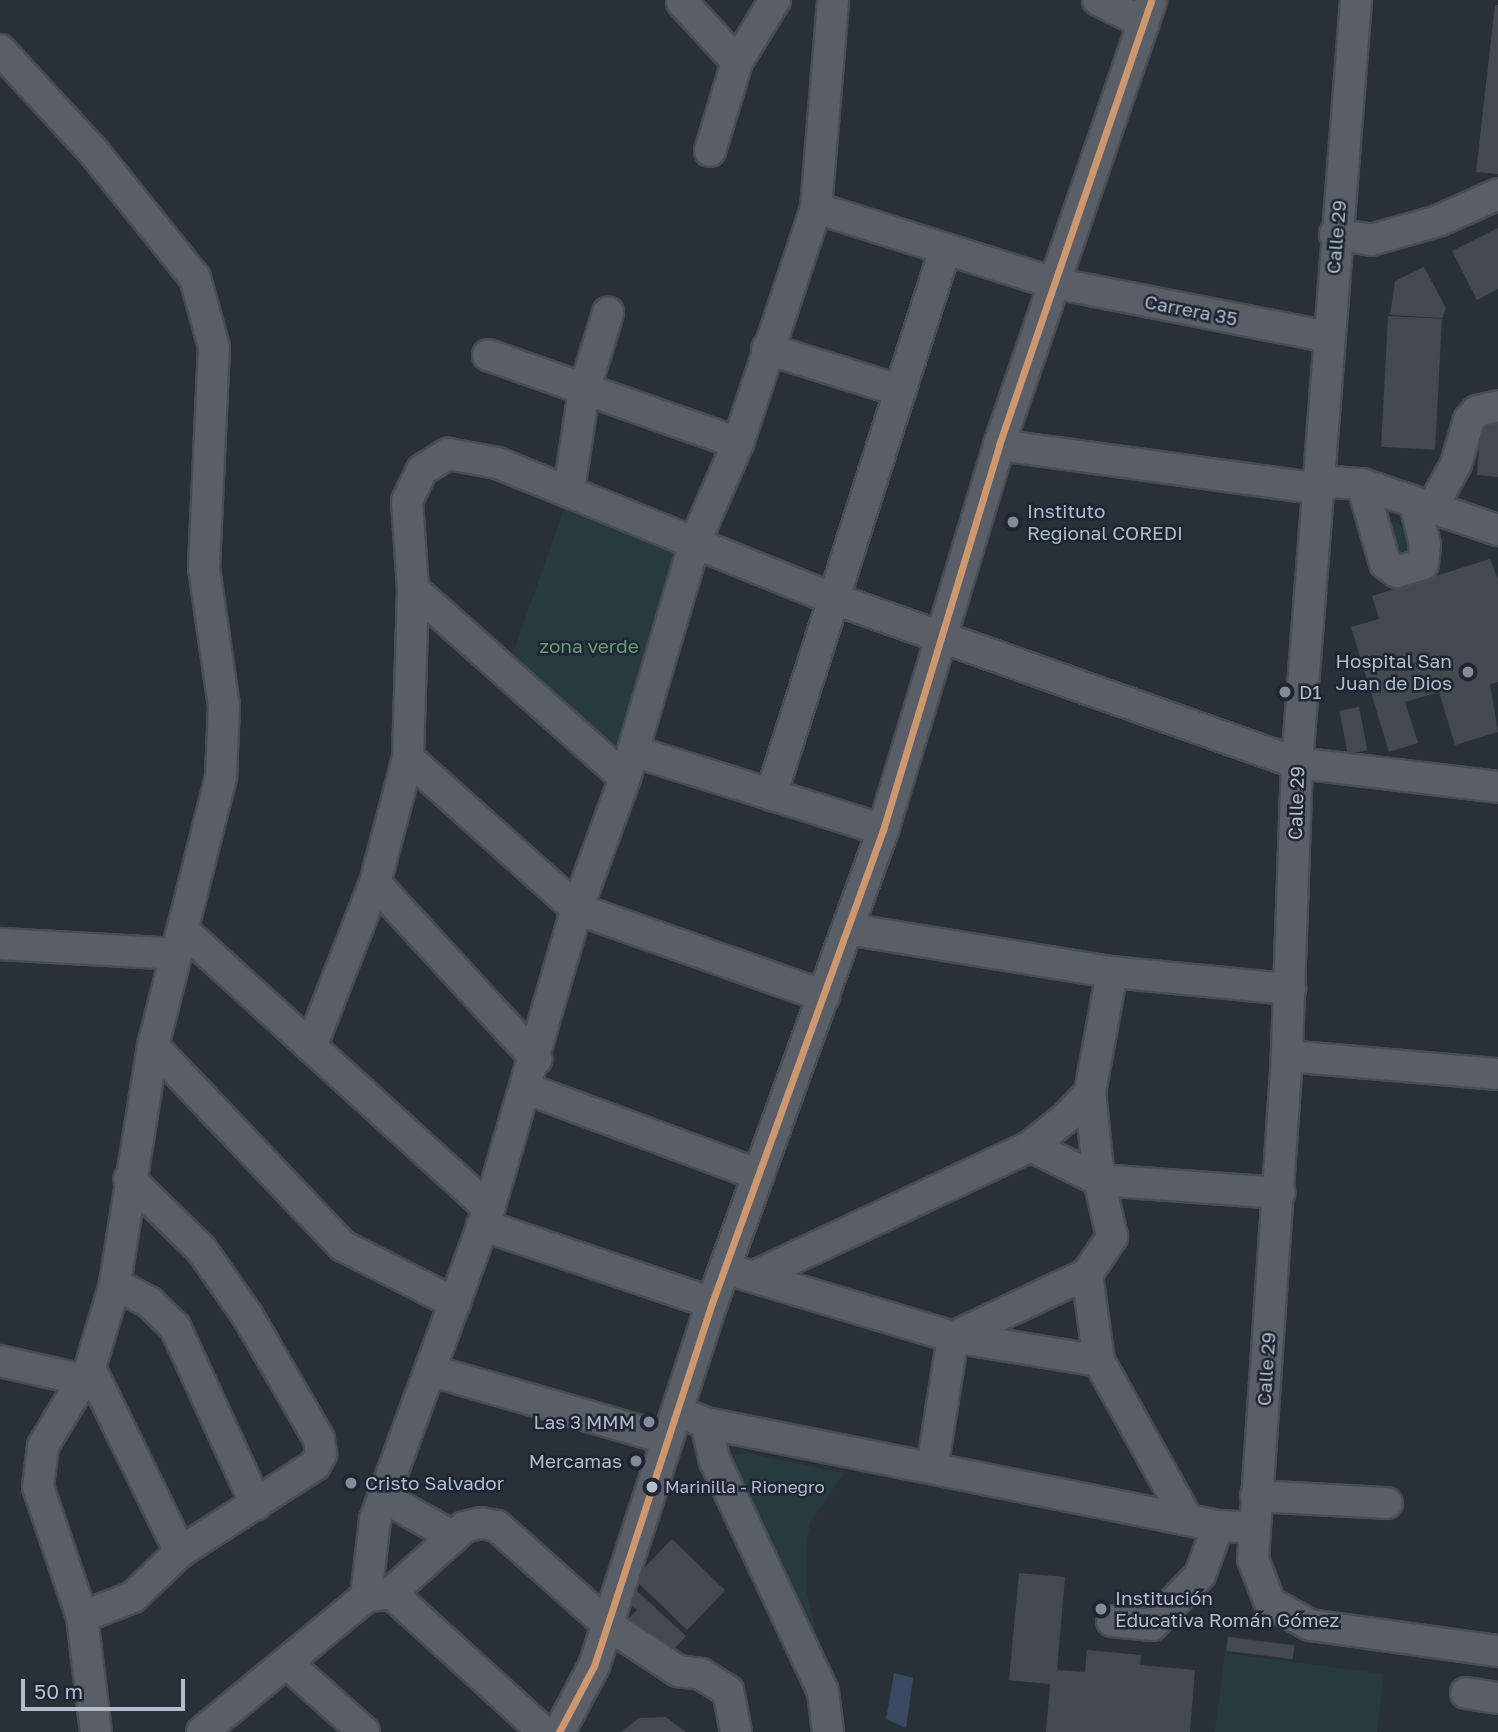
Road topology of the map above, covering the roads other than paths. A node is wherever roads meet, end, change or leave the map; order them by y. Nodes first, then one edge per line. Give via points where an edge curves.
1 (775, 0) edge
2 (833, 0) edge
3 (1098, 0) edge
4 (1356, 0) edge
5 (682, 2) dead end
6 (1148, 12) edge
7 (0, 50) edge
8 (737, 62) junction
9 (710, 151) dead end
10 (1498, 194) edge
11 (816, 208) junction
12 (1335, 234) junction
13 (945, 250) junction
14 (1054, 283) junction
15 (608, 313) dead end
16 (1328, 337) junction
17 (767, 349) junction
18 (488, 355) dead end
19 (584, 391) junction
20 (901, 391) junction
21 (1498, 407) edge
22 (738, 443) junction
23 (999, 445) junction
24 (1362, 484) junction
25 (1320, 489) junction
26 (569, 490) junction
27 (1424, 506) junction
28 (1498, 530) edge
29 (695, 542) junction
30 (413, 589) junction
31 (834, 599) junction
32 (943, 636) junction
33 (408, 758) junction
34 (1297, 763) junction
35 (629, 764) junction
36 (1498, 787) edge
37 (771, 795) junction
38 (883, 830) junction
39 (374, 883) junction
40 (577, 909) junction
41 (848, 929) junction
42 (180, 942) junction
43 (0, 944) edge
44 (1112, 972) junction
45 (1290, 989) junction
46 (824, 996) junction
47 (153, 1046) junction
48 (311, 1047) junction
49 (1287, 1056) junction
50 (536, 1059) junction
51 (1498, 1074) edge
52 (527, 1089) junction
53 (1090, 1092) junction
54 (1031, 1146) junction
55 (759, 1175) junction
56 (129, 1180) junction
57 (1099, 1180) junction
58 (1280, 1193) junction
59 (485, 1217) junction
60 (724, 1270) junction
61 (1087, 1274) junction
62 (755, 1276) junction
63 (115, 1284) junction
64 (455, 1303) junction
65 (712, 1303) junction
66 (953, 1337) junction
67 (0, 1361) edge
68 (1099, 1361) junction
69 (432, 1371) junction
70 (85, 1373) junction
71 (706, 1423) junction
72 (673, 1425) junction
73 (932, 1468) junction
74 (1256, 1496) junction
75 (383, 1497) junction
76 (1387, 1503) dead end
77 (256, 1504) junction
78 (1188, 1520) junction
79 (1218, 1526) junction
80 (1253, 1528) junction
81 (454, 1536) junction
82 (180, 1552) junction
83 (378, 1595) junction
84 (82, 1617) junction
85 (1112, 1621) dead end
86 (608, 1625) junction
87 (1498, 1651) edge
88 (288, 1664) junction
89 (1466, 1693) dead end
90 (1498, 1698) edge
91 (96, 1732) edge
92 (202, 1732) edge
93 (363, 1732) edge
94 (544, 1732) edge
95 (559, 1732) edge
96 (736, 1732) edge
97 (828, 1732) edge

1 - 8 street
2 - 11 street
3 - 6 street
4 - 12 street, Calle 29
5 - 8 street
6 - 14 street
7 - 42 street via 93,151 195,278 214,346 204,568 224,706 221,777
8 - 9 street
10 - 12 street via 1438,221 1383,237
11 - 13 street, Carrera 35
11 - 17 street
12 - 16 street, Calle 29
13 - 14 street, Carrera 35
13 - 20 street
14 - 16 street, Carrera 35
14 - 23 street
15 - 19 street
16 - 25 street, Calle 29
17 - 20 street
17 - 22 street
18 - 19 street
19 - 22 street
19 - 26 street
20 - 31 street
21 - 27 street via 1469,420 1456,464
22 - 29 street
23 - 25 street
23 - 32 street
24 - 25 street via 1332,482
24 - 27 street
24 - 27 street via 1385,563 1397,572 1423,564
25 - 34 street, Calle 29
26 - 29 street
26 - 30 street via 497,463 447,454 422,470 407,501
27 - 28 street
29 - 31 street
29 - 35 street
30 - 33 street
30 - 35 street
31 - 32 street
31 - 37 street
32 - 34 street
32 - 38 street
33 - 39 street
33 - 40 street
34 - 36 street
34 - 45 street, Calle 29
35 - 37 street
35 - 40 street
37 - 38 street
38 - 41 street
39 - 48 street
39 - 50 street
40 - 46 street
40 - 50 street
41 - 44 street
41 - 46 street
42 - 43 street
42 - 47 street
42 - 48 street
44 - 45 street
44 - 53 street
45 - 49 street, Calle 29
46 - 55 street
47 - 56 street
47 - 64 street via 343,1247
48 - 59 street
49 - 51 street
49 - 58 street, Calle 29
50 - 52 street
52 - 55 street
52 - 59 street
53 - 54 street
53 - 57 street
54 - 57 street
54 - 62 street
55 - 60 street
56 - 63 street
56 - 77 street via 201,1249 247,1315 319,1439 321,1454 315,1465
57 - 58 street
57 - 61 street via 1112,1237
58 - 74 street, Calle 29
59 - 64 street
59 - 65 street
60 - 62 street
60 - 65 street
61 - 66 street
61 - 68 street
62 - 66 street
63 - 70 street
63 - 77 street via 150,1304 175,1327
64 - 69 street
65 - 72 street
66 - 68 street
66 - 73 street
67 - 70 street
68 - 78 street
69 - 72 street
69 - 75 street
70 - 82 street
70 - 84 street via 43,1446 38,1487
71 - 72 street
71 - 73 street
71 - 97 street via 715,1461 823,1692
72 - 86 street
73 - 78 street
74 - 76 street
74 - 80 street, Calle 29
75 - 81 street
75 - 83 street via 372,1537
77 - 82 street
78 - 79 street
79 - 80 street
79 - 85 street via 1200,1575 1152,1625
80 - 87 street, Calle 29 via 1256,1573 1270,1603 1310,1625
81 - 83 street
81 - 86 street via 481,1523 497,1526
82 - 84 street via 133,1597
83 - 88 street
83 - 94 street
84 - 91 street
86 - 95 street via 594,1666
86 - 96 street via 678,1671 701,1674 728,1691
88 - 92 street
88 - 93 street
89 - 90 street

